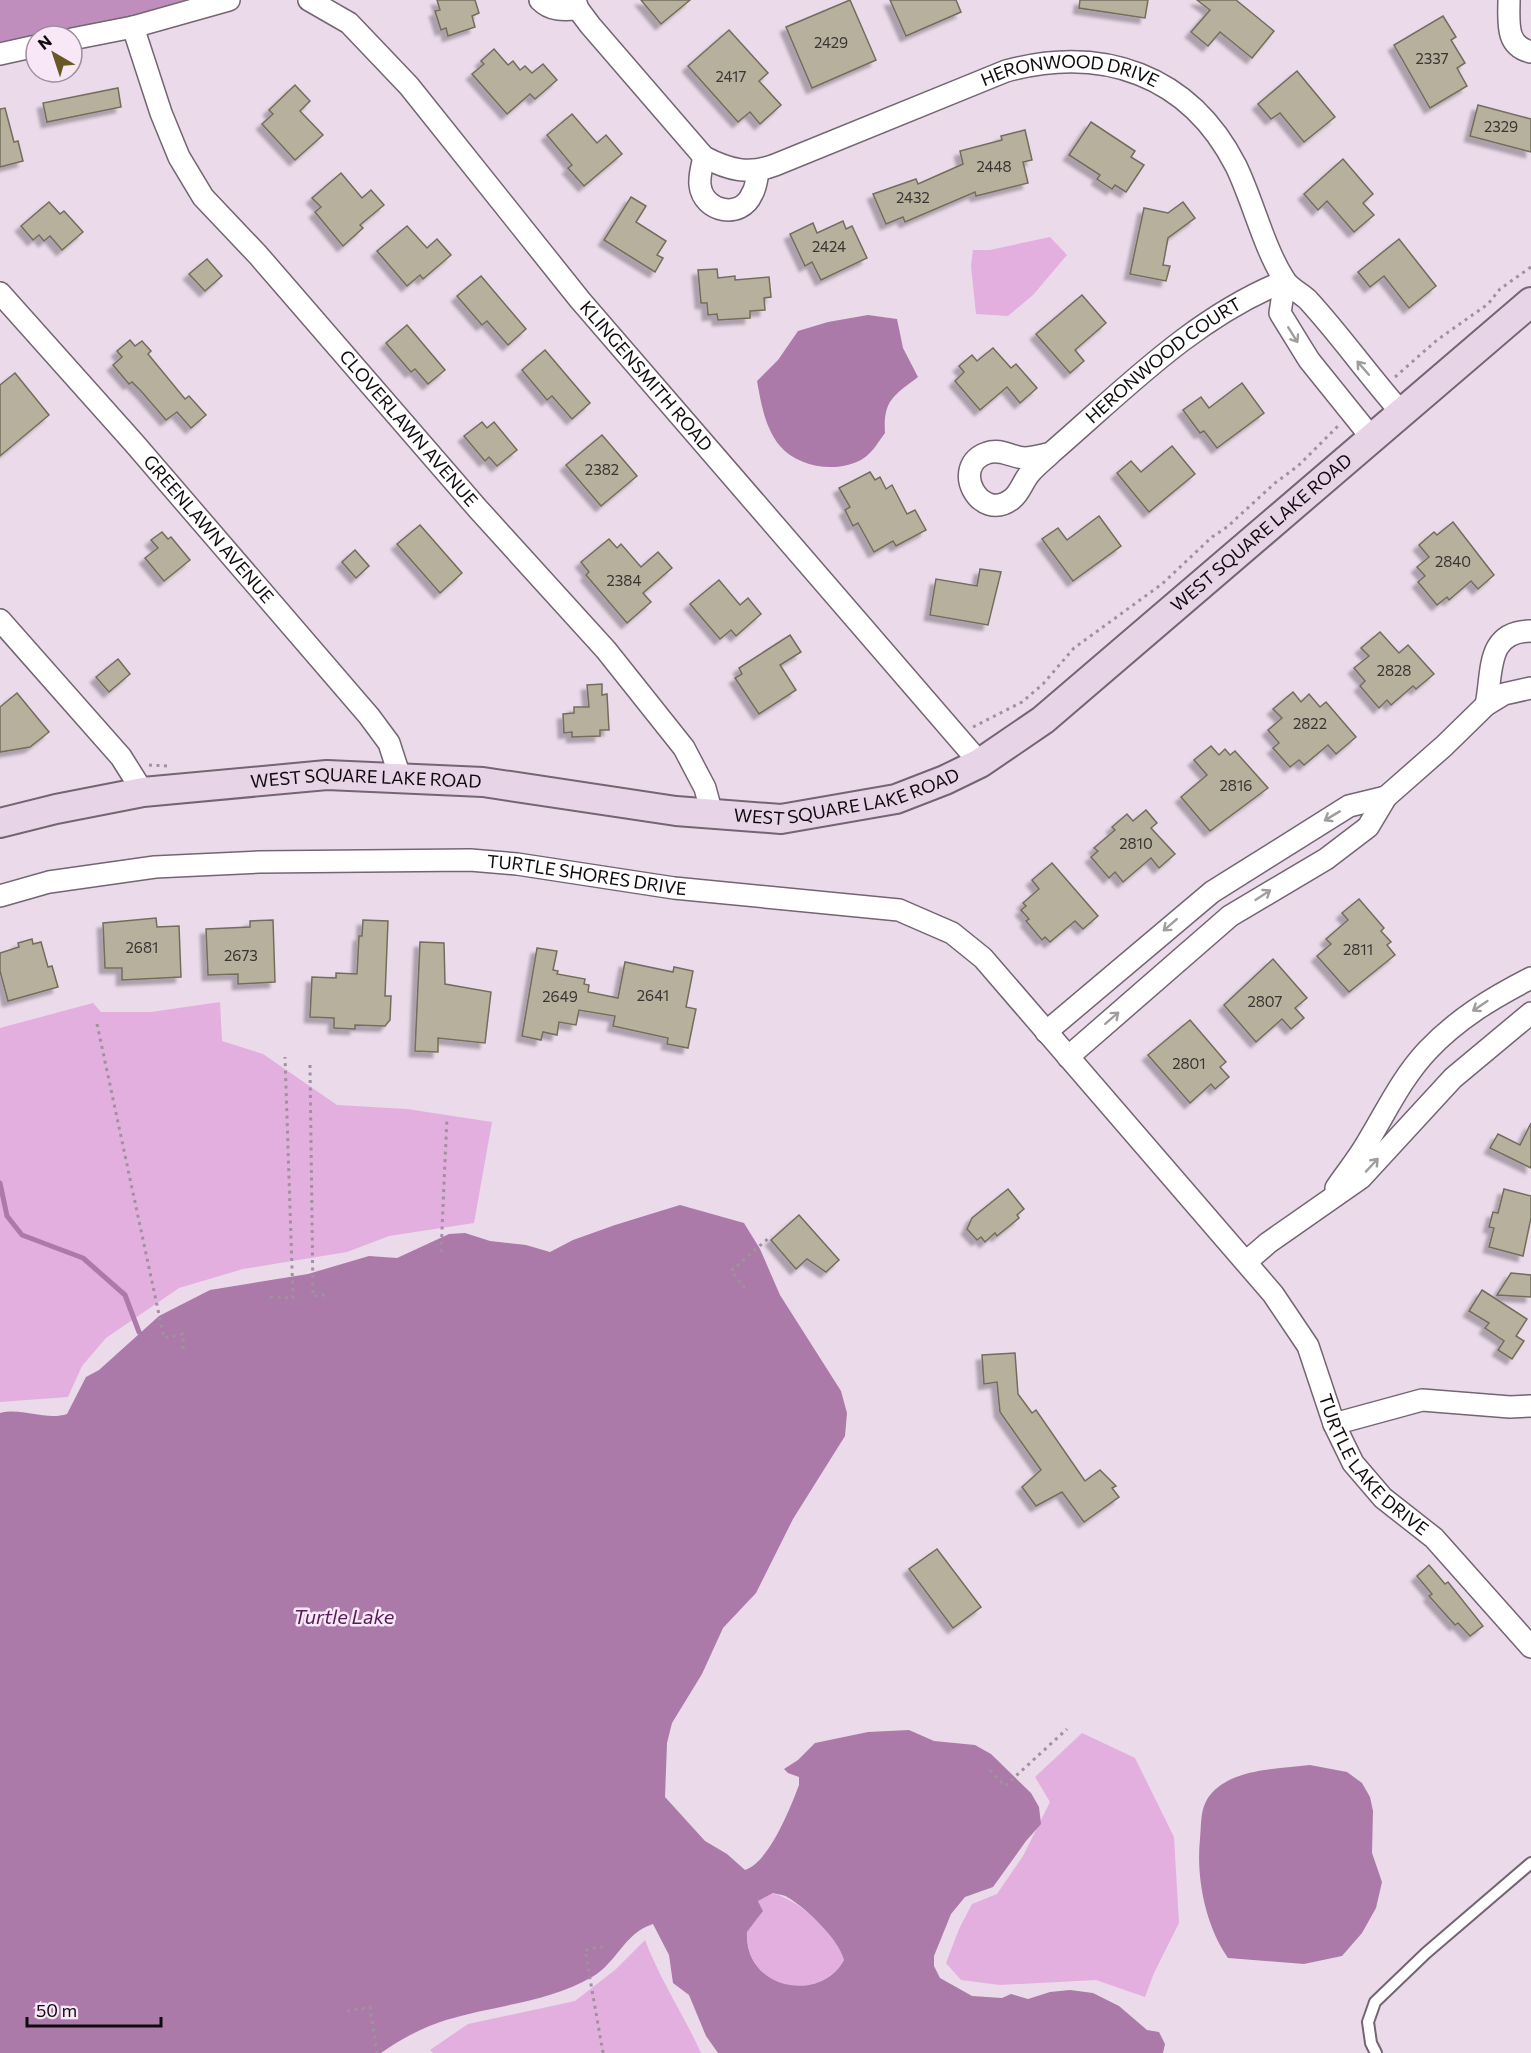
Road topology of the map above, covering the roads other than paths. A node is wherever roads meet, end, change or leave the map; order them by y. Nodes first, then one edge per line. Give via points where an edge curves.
1 (230, 0) edge
2 (309, 0) edge
3 (540, 0) edge
4 (1509, 0) edge
5 (577, 5) edge
6 (133, 27) junction
7 (84, 37) edge
8 (24, 49) edge
9 (1531, 52) edge
10 (0, 54) edge
11 (704, 157) junction
12 (758, 171) junction
13 (1285, 281) junction
14 (0, 293) edge
15 (1530, 304) edge
16 (1401, 412) junction
17 (1371, 437) junction
18 (1051, 453) dead end
19 (0, 620) edge
20 (1531, 631) edge
21 (1531, 688) edge
22 (1486, 705) junction
23 (980, 763) junction
24 (400, 777) junction
25 (143, 792) junction
26 (1386, 797) junction
27 (712, 814) junction
28 (0, 823) edge
29 (1212, 892) junction
30 (0, 896) edge
31 (1230, 916) junction
32 (1531, 978) edge
33 (1531, 1013) edge
34 (1046, 1032) junction
35 (1068, 1057) junction
36 (1100, 1095) joint
37 (1327, 1201) junction
38 (1246, 1262) junction
39 (1531, 1406) edge
40 (1334, 1424) junction
41 (1531, 1647) edge
42 (1531, 1863) edge
43 (1376, 2053) edge

1 - 6 street
2 - 23 street, KLINGENSMITH ROAD via 349,23 409,86 580,300
3 - 5 street, HERONWOOD DRIVE via 546,7 560,10
4 - 9 street via 1511,36 1521,49
5 - 11 street, HERONWOOD DRIVE
6 - 7 street
6 - 27 street, CLOVERLAWN AVENUE via 164,122 203,197 606,650 684,748 705,788
8 - 10 street
11 - 12 street, HERONWOOD DRIVE via 730,169
11 - 12 street via 700,186 711,205 721,210 743,206 752,196
12 - 13 street, HERONWOOD DRIVE via 1006,71 1055,61 1096,61 1143,75 1163,86 1208,123 1237,168
16 -> 13 street, HERONWOOD DRIVE via 1307,299
13 -> 17 street via 1280,313 1308,360
13 - 18 street, HERONWOOD COURT via 1257,292 1202,324
14 - 24 street, GREENLAWN AVENUE via 369,716 389,743
15 - 16 street, WEST SQUARE LAKE ROAD
16 - 17 street, WEST SQUARE LAKE ROAD
17 - 23 street, WEST SQUARE LAKE ROAD via 1043,720
19 - 25 street via 114,749
20 - 22 street via 1504,639 1496,648
21 - 22 street via 1504,694
22 - 26 street
23 - 27 street, WEST SQUARE LAKE ROAD via 896,799 781,819
24 - 25 street, WEST SQUARE LAKE ROAD via 327,775
24 - 27 street, WEST SQUARE LAKE ROAD via 483,782
25 - 28 street, WEST SQUARE LAKE ROAD
26 -> 29 street via 1349,806
31 -> 26 street via 1347,844 1368,827
29 - 31 street
29 -> 34 street
30 - 34 street, TURTLE SHORES DRIVE via 49,882 155,867 416,859 516,864 674,888 858,904 899,910 952,933 983,958
35 -> 31 street
32 -> 37 street via 1483,1003 1425,1053
37 -> 33 street via 1361,1178 1453,1078
34 - 35 street, TURTLE SHORES DRIVE
35 - 36 street, TURTLE SHORES DRIVE
36 - 38 street, TURTLE LAKE DRIVE
37 - 38 street
38 - 40 street, TURTLE LAKE DRIVE via 1302,1335 1314,1359
39 - 40 street via 1422,1400
40 - 41 street, TURTLE LAKE DRIVE via 1344,1448 1366,1480 1434,1538
42 - 43 lane via 1375,2002 1368,2022

